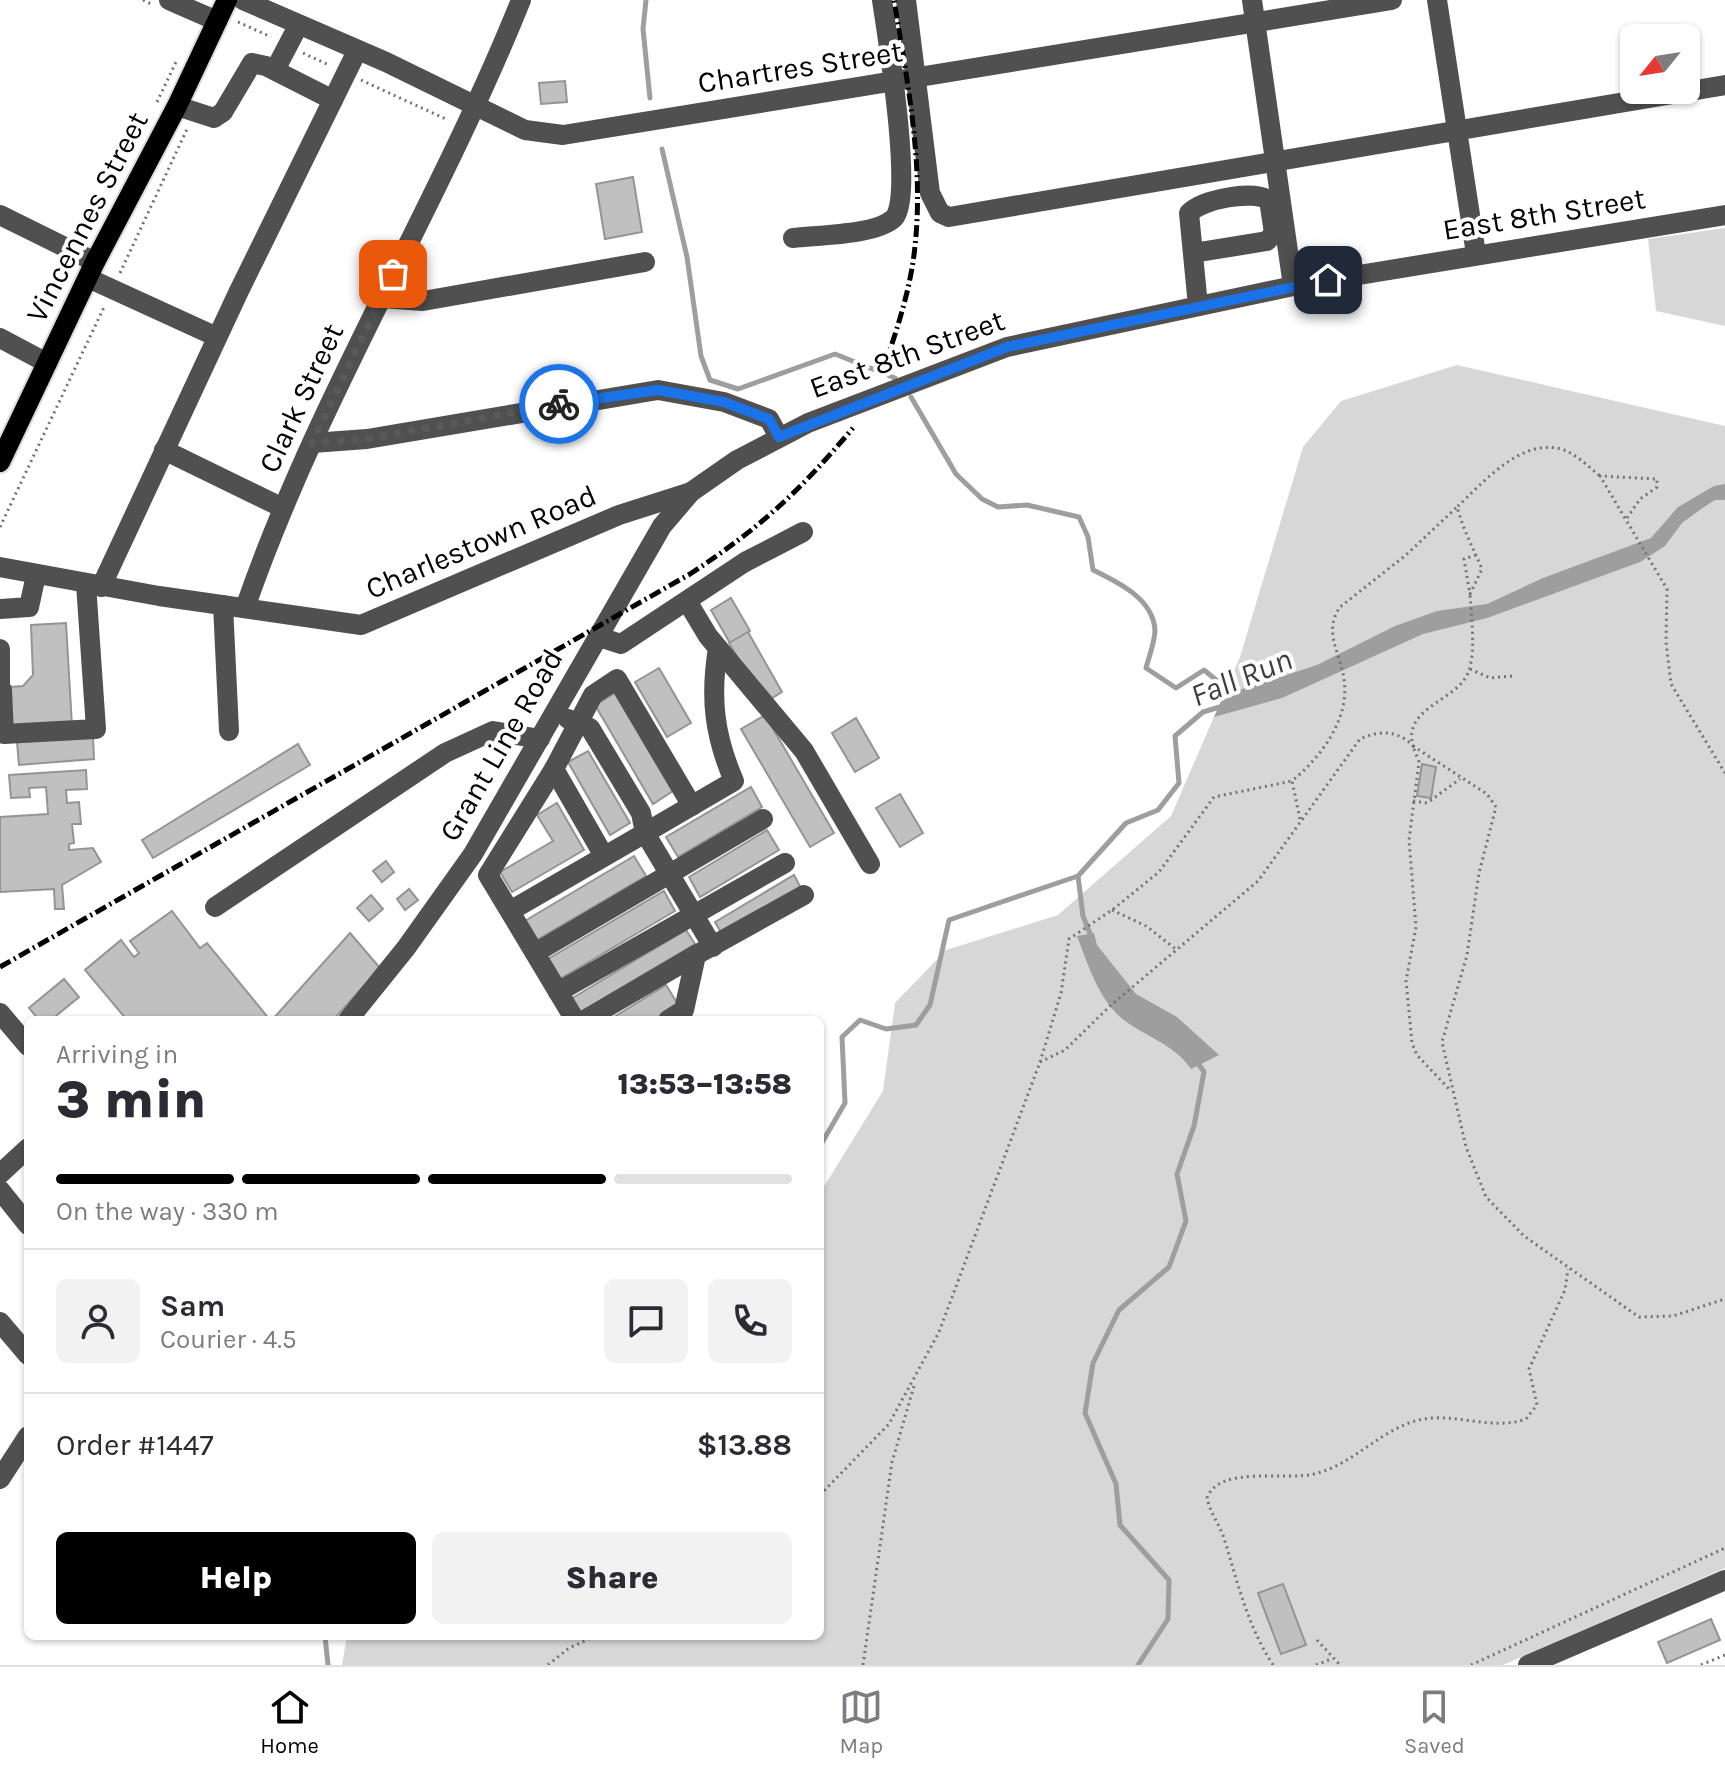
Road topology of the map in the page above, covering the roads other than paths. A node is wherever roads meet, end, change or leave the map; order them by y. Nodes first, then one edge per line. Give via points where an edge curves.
1 (169, 0) edge
2 (227, 0) edge
3 (243, 0) edge
4 (521, 0) edge
5 (882, 0) edge
6 (906, 0) edge
7 (1252, 0) edge
8 (1392, 0) edge
9 (1437, 0) edge
10 (217, 21) junction
11 (1255, 23) junction
12 (298, 26) junction
13 (357, 51) junction
14 (275, 70) junction
15 (916, 79) junction
16 (894, 82) junction
17 (1725, 85) edge
18 (333, 100) junction
19 (177, 106) junction
20 (473, 107) junction
21 (1457, 130) junction
22 (1276, 161) junction
23 (0, 215) edge
24 (1725, 215) edge
25 (793, 238) dead end
26 (1193, 253) dead end
27 (1476, 254) junction
28 (645, 262) dead end
29 (91, 270) junction
30 (1293, 286) junction
31 (382, 298) junction
32 (1198, 306) junction
33 (217, 337) junction
34 (0, 338) edge
35 (47, 363) junction
36 (779, 437) junction
37 (312, 443) junction
38 (164, 450) junction
39 (0, 462) edge
40 (691, 492) junction
41 (283, 508) junction
42 (803, 532) dead end
43 (0, 567) edge
44 (36, 575) junction
45 (94, 585) junction
46 (687, 601) junction
47 (223, 605) junction
48 (245, 608) junction
49 (0, 609) edge
50 (599, 637) junction
51 (718, 648) junction
52 (0, 649) edge
53 (1, 690) edge
54 (556, 713) junction
55 (579, 723) junction
56 (229, 731) dead end
57 (540, 739) junction
58 (554, 769) junction
59 (692, 806) junction
60 (763, 819) dead end
61 (645, 833) junction
62 (604, 856) junction
63 (785, 863) dead end
64 (870, 864) dead end
65 (669, 874) junction
66 (804, 895) dead end
67 (215, 907) dead end
68 (510, 911) junction
69 (693, 915) junction
70 (704, 951) junction
71 (535, 953) junction
72 (558, 992) junction
73 (0, 1013) edge
74 (351, 1016) edge
75 (573, 1016) edge
76 (592, 1016) edge
77 (674, 1016) edge
78 (24, 1041) edge
79 (24, 1152) edge
80 (0, 1174) edge
81 (0, 1190) edge
82 (24, 1220) edge
83 (0, 1322) edge
84 (24, 1350) edge
85 (24, 1442) edge
86 (0, 1479) edge
87 (1724, 1583) edge
88 (1528, 1665) edge

1 - 10 street
2 - 10 main road, Vincennes Street
3 - 12 street, Chartres Street
4 - 20 street, Clark Street
5 - 16 street
6 - 15 street
7 - 11 street
8 - 11 street, Chartres Street
9 - 21 street
10 - 19 main road, Vincennes Street
11 - 15 street, Chartres Street
11 - 22 street
12 - 13 street, Chartres Street
12 - 14 street
13 - 18 street
13 - 20 street, Chartres Street
14 - 18 street
14 - 19 street via 252,63 214,118
15 - 16 street, Chartres Street
15 - 22 street via 930,193 940,213 949,217
16 - 20 street, Chartres Street via 563,135 525,130
16 - 25 street via 903,199 894,218 866,229
17 - 21 street
18 - 33 street
19 - 29 main road, Vincennes Street
20 - 31 street, Clark Street
21 - 22 street
21 - 27 street
22 - 30 street
23 - 29 street
24 - 27 street, East 8th Street
26 - 32 street
27 - 30 street, East 8th Street
28 - 31 street via 423,301
29 - 33 street
29 - 35 main road, Vincennes Street
30 - 32 street, East 8th Street
31 - 37 street, Clark Street
32 - 36 street, East 8th Street via 1007,347
33 - 38 street
34 - 35 street
35 - 39 main road, Vincennes Street
36 - 37 street via 769,419 724,402 658,390 357,441
36 - 40 street, Charlestown Road
37 - 41 street, Clark Street
38 - 41 street
38 - 45 street
40 - 48 street, Charlestown Road via 619,515 369,623
40 - 50 street, Grant Line Road via 662,526
41 - 48 street, Clark Street
42 - 46 street
43 - 44 street, Charlestown Road
44 - 45 street, Charlestown Road
44 - 49 street via 29,607
45 - 47 street, Charlestown Road
45 - 53 street via 96,729 4,734
46 - 50 street via 621,644
46 - 51 street
47 - 48 street, Charlestown Road
47 - 56 street
50 - 54 street, Grant Line Road
51 - 59 street via 713,713 720,750 734,781
51 - 64 street via 804,751
52 - 53 street
54 - 55 street
54 - 57 street, Grant Line Road
55 - 58 street
55 - 59 street via 593,695 617,679
55 - 61 street via 598,740 641,813
57 - 67 street via 493,731 445,753
57 - 74 street, Grant Line Road via 473,854
58 - 62 street
58 - 68 street via 488,875
59 - 61 street
60 - 65 street
61 - 62 street
61 - 65 street
62 - 68 street
63 - 69 street
65 - 69 street
65 - 71 street
66 - 70 street
68 - 71 street
69 - 70 street
69 - 72 street
70 - 76 street
70 - 77 street via 684,1010
71 - 72 street
72 - 75 street
73 - 78 street
79 - 80 street
81 - 82 street
83 - 84 street
85 - 86 street
87 - 88 street

